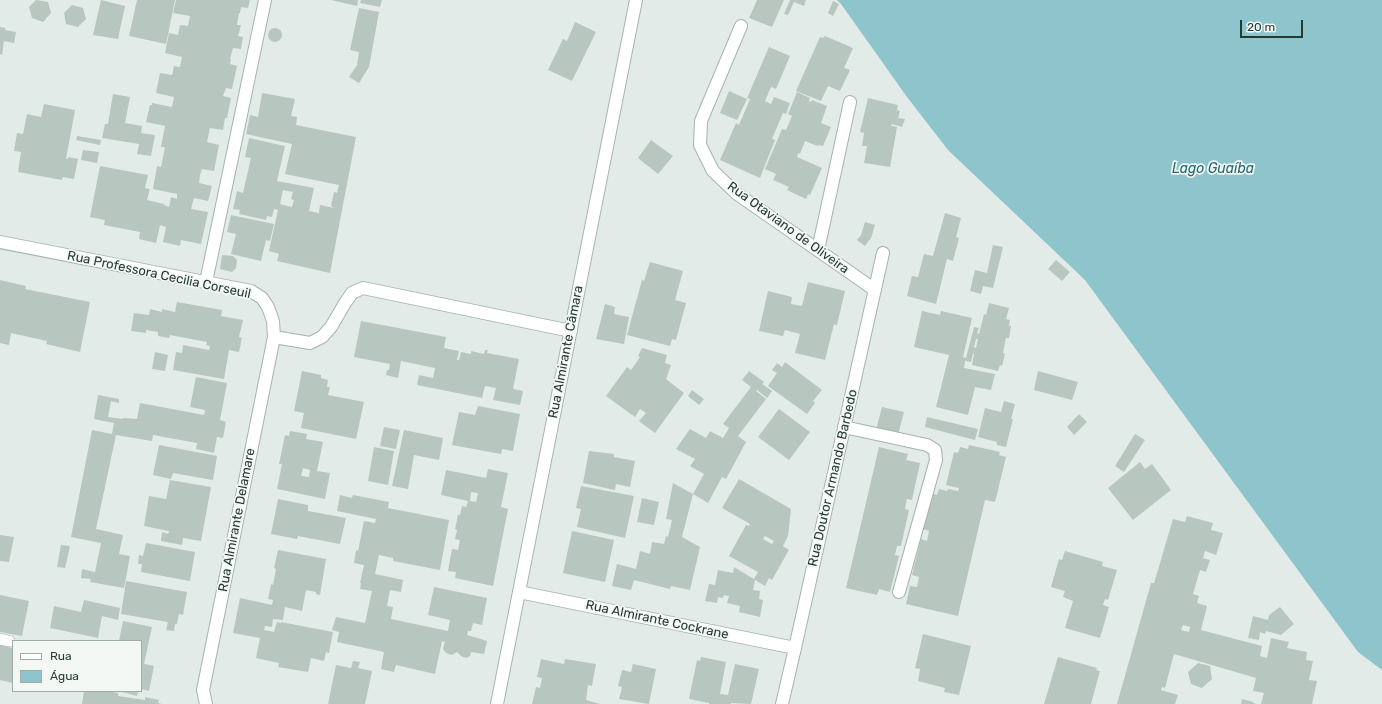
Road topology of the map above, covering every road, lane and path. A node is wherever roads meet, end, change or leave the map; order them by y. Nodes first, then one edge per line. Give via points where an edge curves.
1 (265, 0) edge
2 (636, 0) edge
3 (741, 26) dead end
4 (850, 102) dead end
5 (0, 242) edge
6 (818, 250) junction
7 (883, 253) dead end
8 (206, 282) junction
9 (875, 290) junction
10 (571, 331) junction
11 (274, 337) junction
12 (844, 427) junction
13 (519, 592) junction
14 (899, 592) dead end
15 (795, 648) junction
16 (206, 704) edge
17 (497, 704) edge
18 (782, 704) edge

1 - 8 street
2 - 10 street, Rua Almirante Câmara
3 - 6 street, Rua Otaviano de Oliveira via 701,121 700,145 713,171 736,193
4 - 6 street
5 - 8 street, Rua Professora Cecilia Corseuil
6 - 9 street, Rua Otaviano de Oliveira
7 - 9 street, Rua Doutor Armando Barbedo
8 - 11 street, Rua Professora Cecilia Corseuil via 250,291 262,298 273,321
9 - 12 street, Rua Doutor Armando Barbedo
10 - 11 street via 363,288 352,293 331,328 322,337 310,343
10 - 13 street, Rua Almirante Câmara
11 - 16 street, Rua Almirante Delamare via 203,690
12 - 14 street via 927,445 935,450 936,460
12 - 15 street, Rua Doutor Armando Barbedo
13 - 15 street, Rua Almirante Cockrane
13 - 17 street, Rua Almirante Câmara
15 - 18 street, Rua Doutor Armando Barbedo

